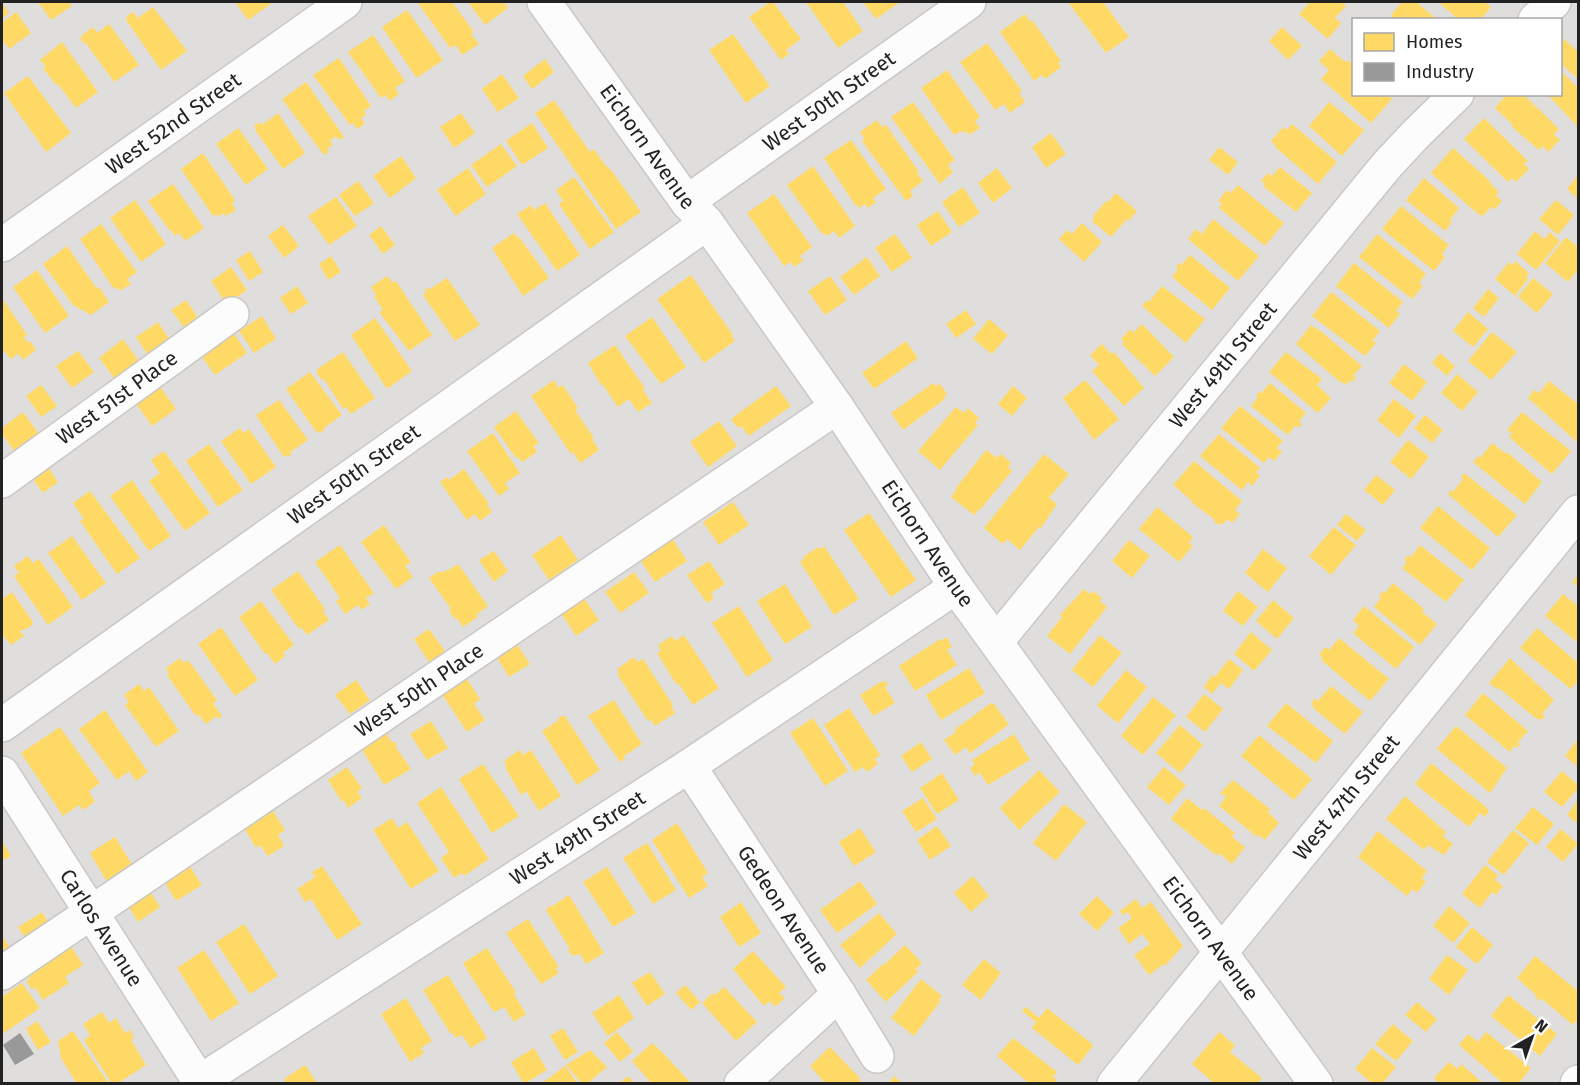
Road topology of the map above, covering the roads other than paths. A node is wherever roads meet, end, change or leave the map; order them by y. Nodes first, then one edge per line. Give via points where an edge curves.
1 (345, 2) edge
2 (544, 2) edge
3 (969, 2) edge
4 (1554, 2) edge
5 (1537, 18) edge
6 (1455, 96) edge
7 (697, 212) junction
8 (2, 245) edge
9 (232, 314) dead end
10 (837, 407) junction
11 (2, 481) edge
12 (1578, 512) edge
13 (956, 587) junction
14 (996, 642) junction
15 (2, 725) edge
16 (689, 766) junction
17 (2, 773) edge
18 (91, 913) junction
19 (1222, 953) junction
20 (2, 973) edge
21 (838, 994) junction
22 (877, 1056) dead end
23 (199, 1083) edge
24 (741, 1083) edge
25 (1114, 1083) edge
26 (1317, 1083) edge

1 - 8 street, West 52nd Street
2 - 7 street, Eichorn Avenue
3 - 7 street, West 50th Street
4 - 5 street
6 - 14 street, West 49th Street via 1387,165
7 - 10 street, Eichorn Avenue
7 - 15 street, West 50th Street
9 - 11 street, West 51st Place
10 - 13 street, Eichorn Avenue
10 - 18 street, West 50th Place
12 - 19 street, West 47th Street
13 - 14 street, Eichorn Avenue
13 - 16 street, West 49th Street
14 - 19 street, Eichorn Avenue
16 - 21 street, Gedeon Avenue
16 - 23 street, West 49th Street
17 - 18 street, Carlos Avenue
18 - 20 street, West 50th Place
18 - 23 street, Carlos Avenue
19 - 25 street, West 47th Street
19 - 26 street, Eichorn Avenue
21 - 22 street, Gedeon Avenue
21 - 24 street

